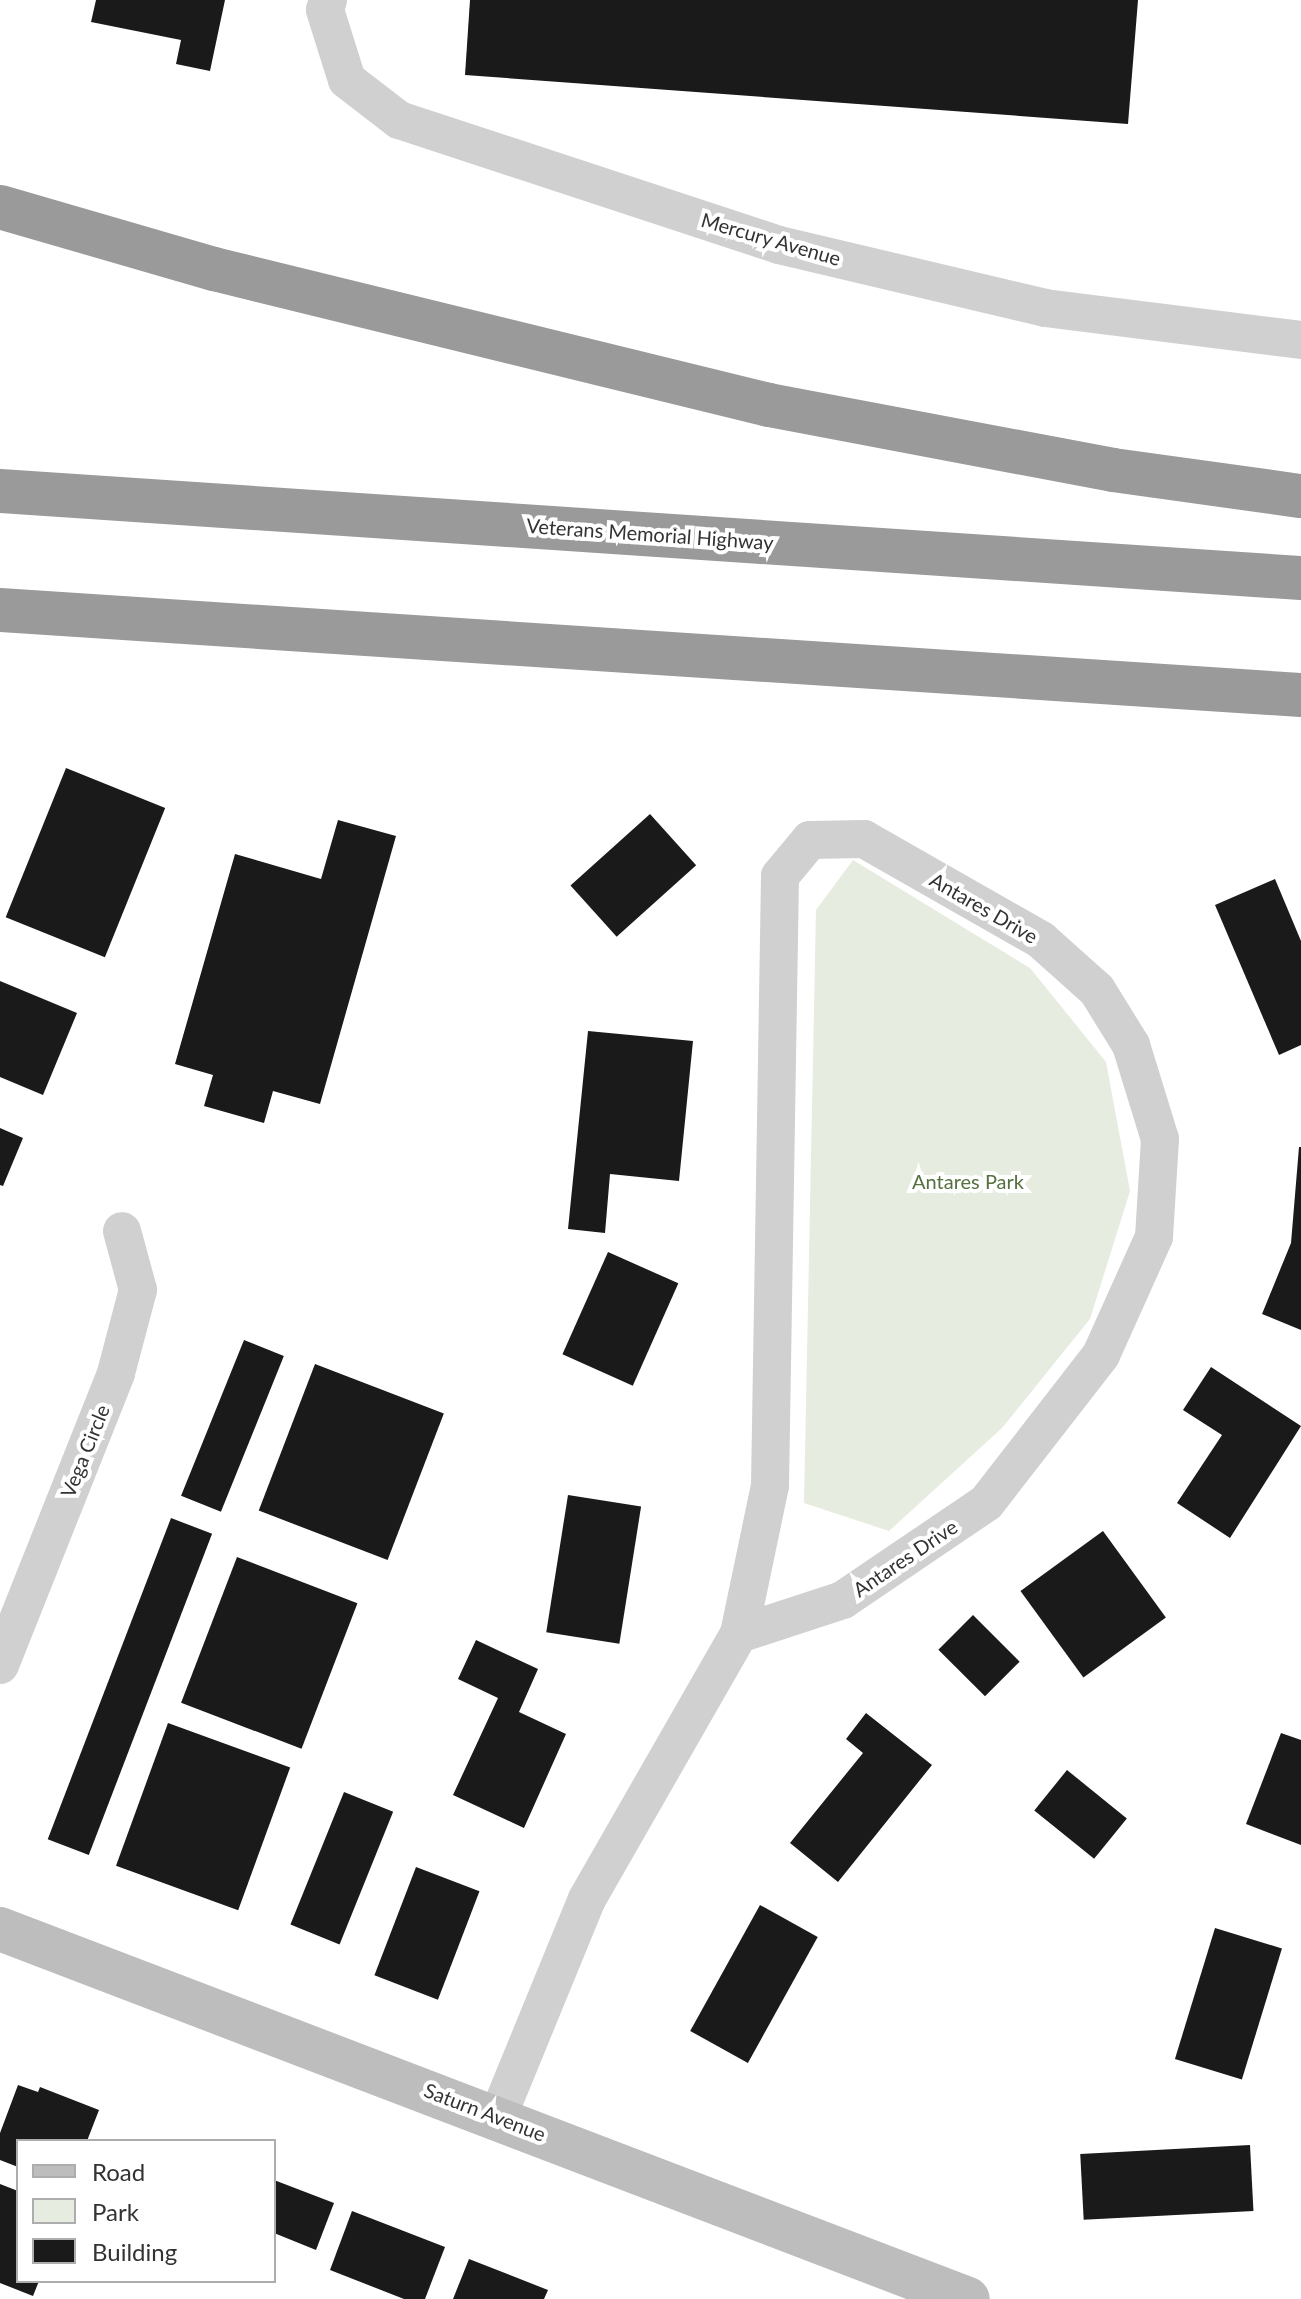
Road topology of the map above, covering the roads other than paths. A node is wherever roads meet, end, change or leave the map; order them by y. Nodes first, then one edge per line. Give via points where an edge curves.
1 (328, 0) edge
2 (0, 193) edge
3 (0, 207) edge
4 (53, 223) junction
5 (1301, 340) edge
6 (0, 491) edge
7 (1301, 496) edge
8 (1301, 578) edge
9 (0, 610) edge
10 (1301, 695) edge
11 (122, 1231) dead end
12 (739, 1634) junction
13 (0, 1665) edge
14 (0, 1929) edge
15 (498, 2116) junction
16 (968, 2299) edge

1 - 5 street, Mercury Avenue via 325,10 347,80 399,120 779,245 1045,308
2 - 4 highway
3 - 4 highway
4 - 7 highway via 214,269 769,405 1098,467
6 - 8 highway, Veterans Memorial Highway
9 - 10 highway
11 - 13 street, Vega Circle via 138,1290 116,1373
12 - 12 street, Antares Drive via 770,1486 780,876 810,840 864,839 1041,940 1097,990 1131,1045 1160,1139 1154,1237 1101,1355 986,1503 843,1600
12 - 15 street, Antares Drive via 587,1899
14 - 15 street, Saturn Avenue
15 - 16 street, Saturn Avenue

